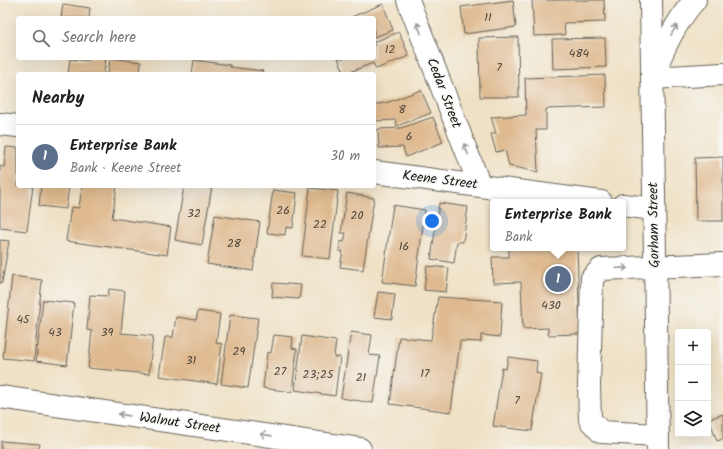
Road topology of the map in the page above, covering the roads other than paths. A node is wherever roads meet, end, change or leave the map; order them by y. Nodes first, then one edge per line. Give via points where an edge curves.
1 (408, 0) edge
2 (651, 0) edge
3 (695, 0) edge
4 (723, 74) edge
5 (652, 78) junction
6 (0, 124) edge
7 (16, 126) edge
8 (376, 172) edge
9 (480, 186) junction
10 (578, 199) edge
11 (626, 205) edge
12 (653, 209) junction
13 (723, 264) edge
14 (654, 267) junction
15 (0, 397) edge
16 (658, 442) edge
17 (360, 449) edge

9 -> 1 main road, Cedar Street
2 - 5 main road, Gorham Street
5 -> 3 main road via 662,52
4 - 5 main road
5 - 12 main road, Gorham Street
6 - 7 main road
8 - 9 main road, Keene Street
9 - 10 main road, Keene Street
11 - 12 main road
12 - 14 main road, Gorham Street
13 - 14 main road
14 - 16 main road, Gorham Street
16 -> 14 main road via 601,432 590,420 589,385 592,278 601,269
17 -> 15 main road, Walnut Street

